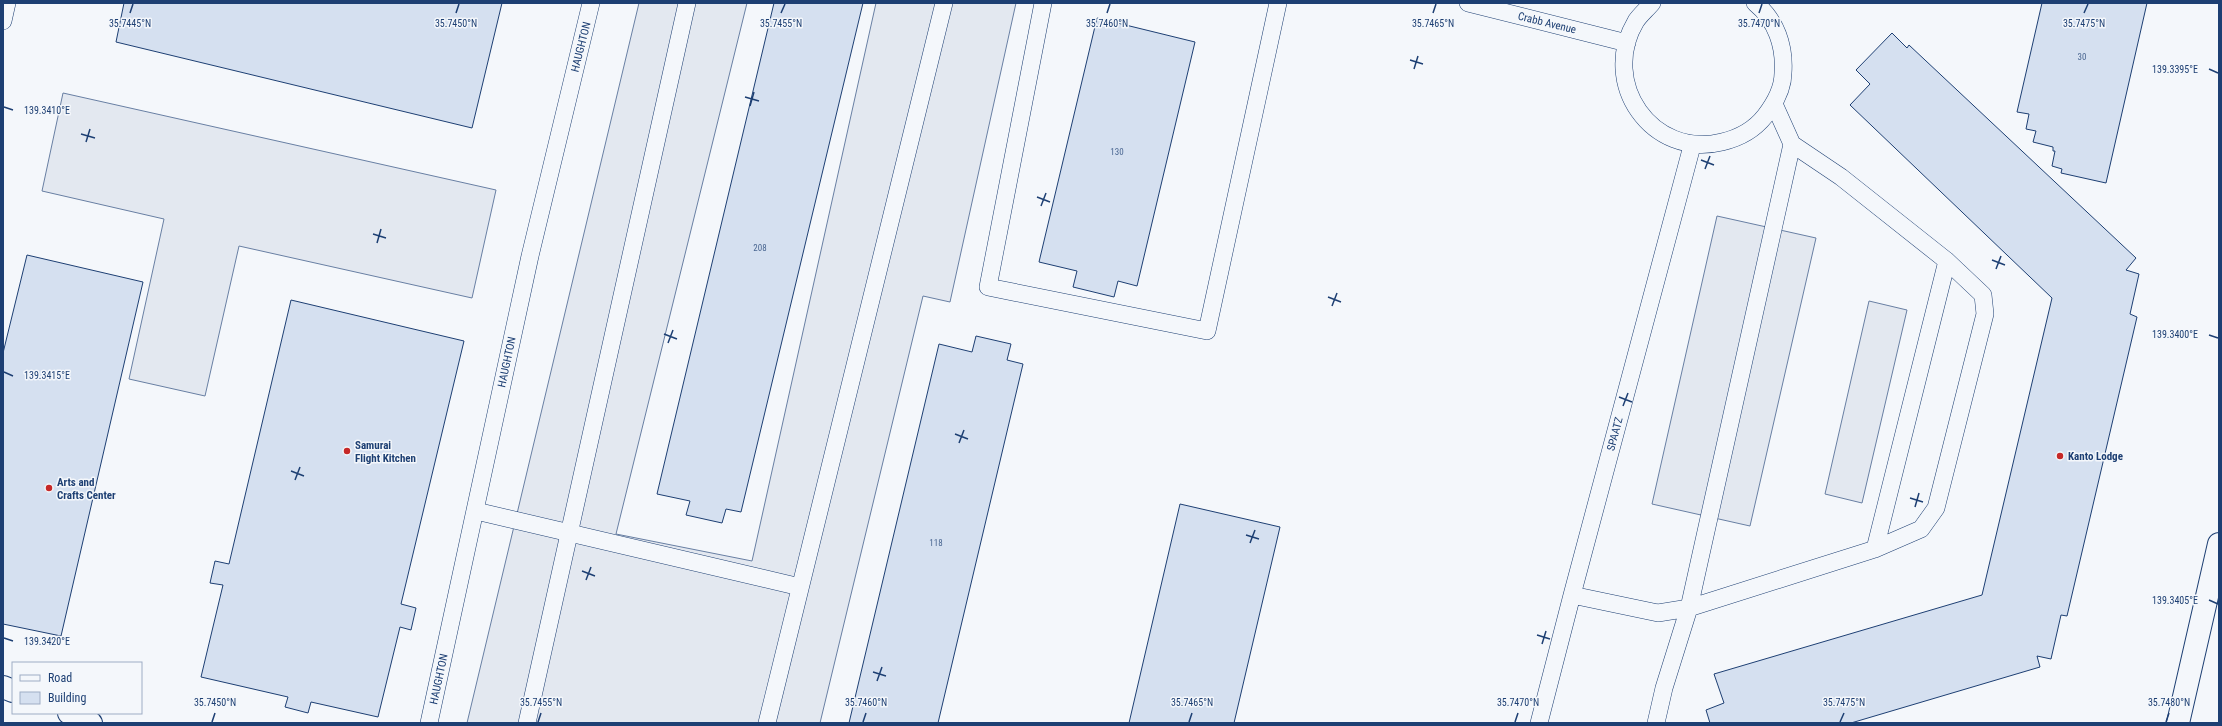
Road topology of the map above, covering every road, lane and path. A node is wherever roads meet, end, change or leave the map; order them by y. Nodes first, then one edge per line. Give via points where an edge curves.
1 (7, 3) edge
2 (591, 3) edge
3 (687, 3) edge
4 (944, 3) edge
5 (1043, 3) edge
6 (1278, 3) edge
7 (1468, 3) edge
8 (1652, 3) edge
9 (1755, 3) edge
10 (3, 20) edge
11 (1626, 43) junction
12 (1774, 104) junction
13 (1792, 144) junction
14 (1692, 146) junction
15 (1947, 261) junction
16 (476, 511) junction
17 (569, 534) junction
18 (2219, 544) edge
19 (1875, 549) junction
20 (800, 587) junction
21 (1572, 595) junction
22 (1689, 608) junction
23 (71, 714) edge
24 (91, 723) edge
25 (429, 723) edge
26 (527, 723) edge
27 (767, 723) edge
28 (1540, 723) edge
29 (1656, 723) edge
30 (2178, 723) edge

1 - 10 lane
2 - 16 lane, HAUGHTON via 530,256
3 - 17 lane
4 - 20 lane
5 - 6 lane via 988,287 1207,331
7 - 11 lane, Crabb Avenue
8 - 11 lane via 1636,21
9 - 12 lane via 1764,10 1777,31 1784,56 1783,81
11 - 14 lane via 1623,69 1628,93 1641,116 1659,132
12 - 13 lane
12 - 14 lane via 1758,126 1735,139 1708,146
13 - 15 lane via 1841,177
13 - 22 lane
14 - 21 lane, SPAATZ
15 - 19 lane
15 - 19 lane via 1983,295 1985,314 1936,508 1921,529
16 - 17 lane
16 - 25 lane, HAUGHTON
17 - 20 lane
17 - 26 lane
18 - 30 street
19 - 22 lane
20 - 27 lane
21 - 22 lane via 1658,613
21 - 28 lane, SPAATZ
22 - 29 lane
23 - 24 street

